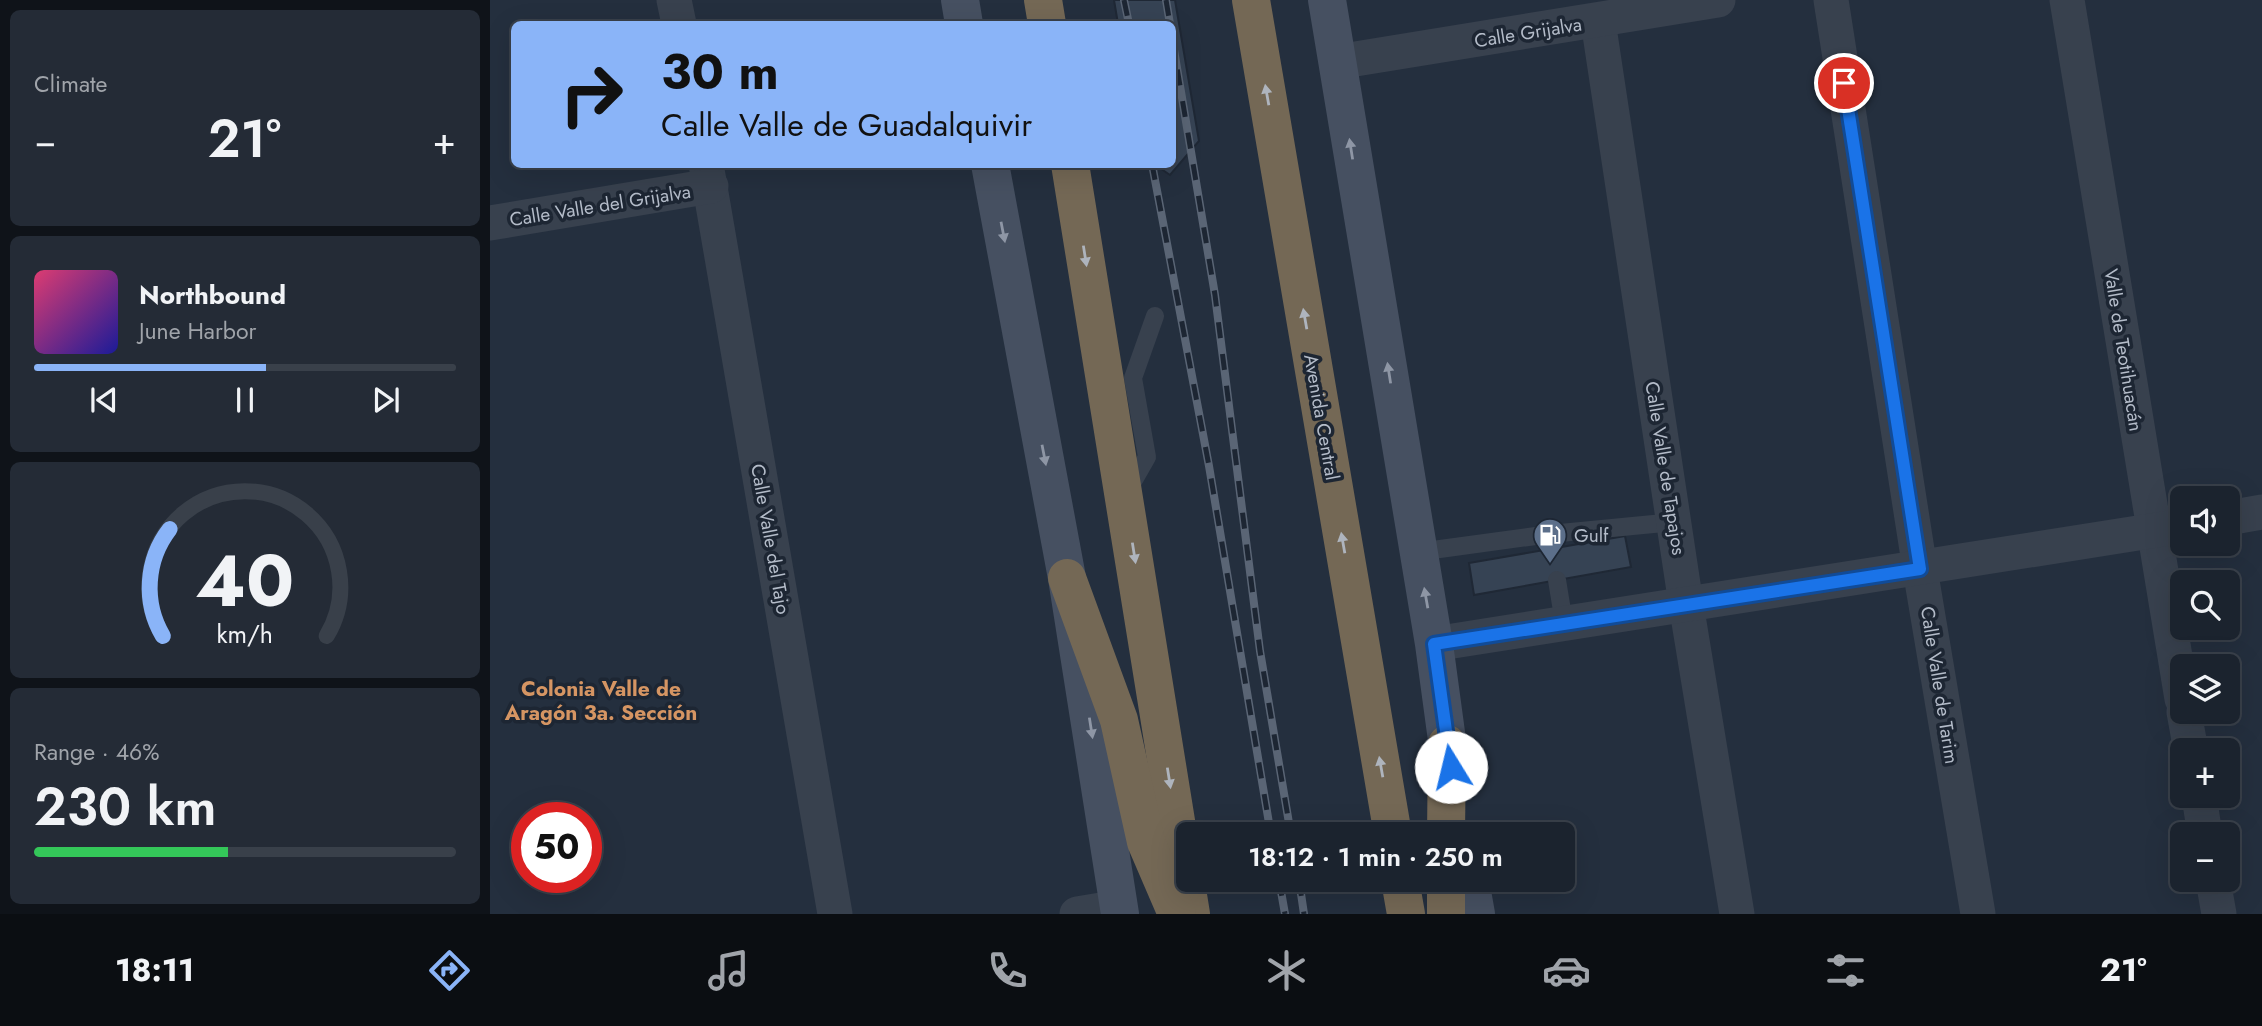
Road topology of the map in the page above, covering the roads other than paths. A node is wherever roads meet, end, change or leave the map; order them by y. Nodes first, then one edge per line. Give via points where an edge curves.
1 (674, 0) edge
2 (960, 0) edge
3 (1043, 0) edge
4 (1251, 0) edge
5 (1327, 0) edge
6 (1718, 0) edge
7 (1831, 0) edge
8 (2067, 0) edge
9 (678, 21) edge
10 (964, 21) edge
11 (1046, 21) edge
12 (1598, 21) junction
13 (1337, 62) junction
14 (991, 168) edge
15 (1071, 168) edge
16 (709, 176) edge
17 (490, 223) edge
18 (1154, 316) dead end
19 (1125, 496) junction
20 (2262, 512) edge
21 (2240, 516) edge
22 (1674, 522) junction
23 (2168, 529) edge
24 (1418, 552) junction
25 (1920, 569) junction
26 (1067, 578) junction
27 (1557, 580) dead end
28 (1686, 604) junction
29 (1564, 623) junction
30 (1434, 644) junction
31 (2178, 654) edge
32 (1447, 744) junction
33 (1390, 822) edge
34 (1446, 822) edge
35 (1460, 822) edge
36 (1402, 892) edge
37 (1446, 892) edge
38 (1472, 892) edge
39 (2215, 892) edge
40 (1119, 911) edge
41 (835, 914) edge
42 (1077, 914) edge
43 (1177, 914) edge
44 (1191, 914) edge
45 (1406, 914) edge
46 (1446, 914) edge
47 (1476, 914) edge
48 (1737, 914) edge
49 (1978, 914) edge
50 (2219, 914) edge

1 - 9 street
2 - 10 main road
3 - 11 highway
33 -> 4 highway, Avenida Central
5 - 13 main road
6 - 12 street, Calle Grijalva
7 - 25 street, Calle Valle de Tarim
8 - 23 street, Valle de Teotihuacán
12 - 13 street, Calle Grijalva
12 - 22 street, Calle Valle de Tapajos
24 -> 13 main road
14 -> 26 main road
15 -> 19 highway
16 - 17 street, Calle Valle del Grijalva
16 - 41 street, Calle Valle del Tajo
18 - 19 lane via 1133,378 1147,457
19 -> 44 highway
20 - 21 street
22 - 24 lane via 1551,542
22 - 28 street, Calle Valle de Tapajos
23 - 25 street
23 - 31 street, Valle de Teotihuacán
30 -> 24 main road
25 - 28 street
25 - 49 street, Calle Valle de Tarim
26 -> 40 main road
26 - 43 highway via 1119,720 1146,842
27 - 29 lane
28 - 29 street
28 - 48 street, Calle Valle de Tapajos
29 - 30 street
30 - 32 main road
32 - 34 highway
32 - 35 main road
36 - 45 highway
37 - 46 highway
38 - 47 main road
39 - 50 street
40 - 42 street

